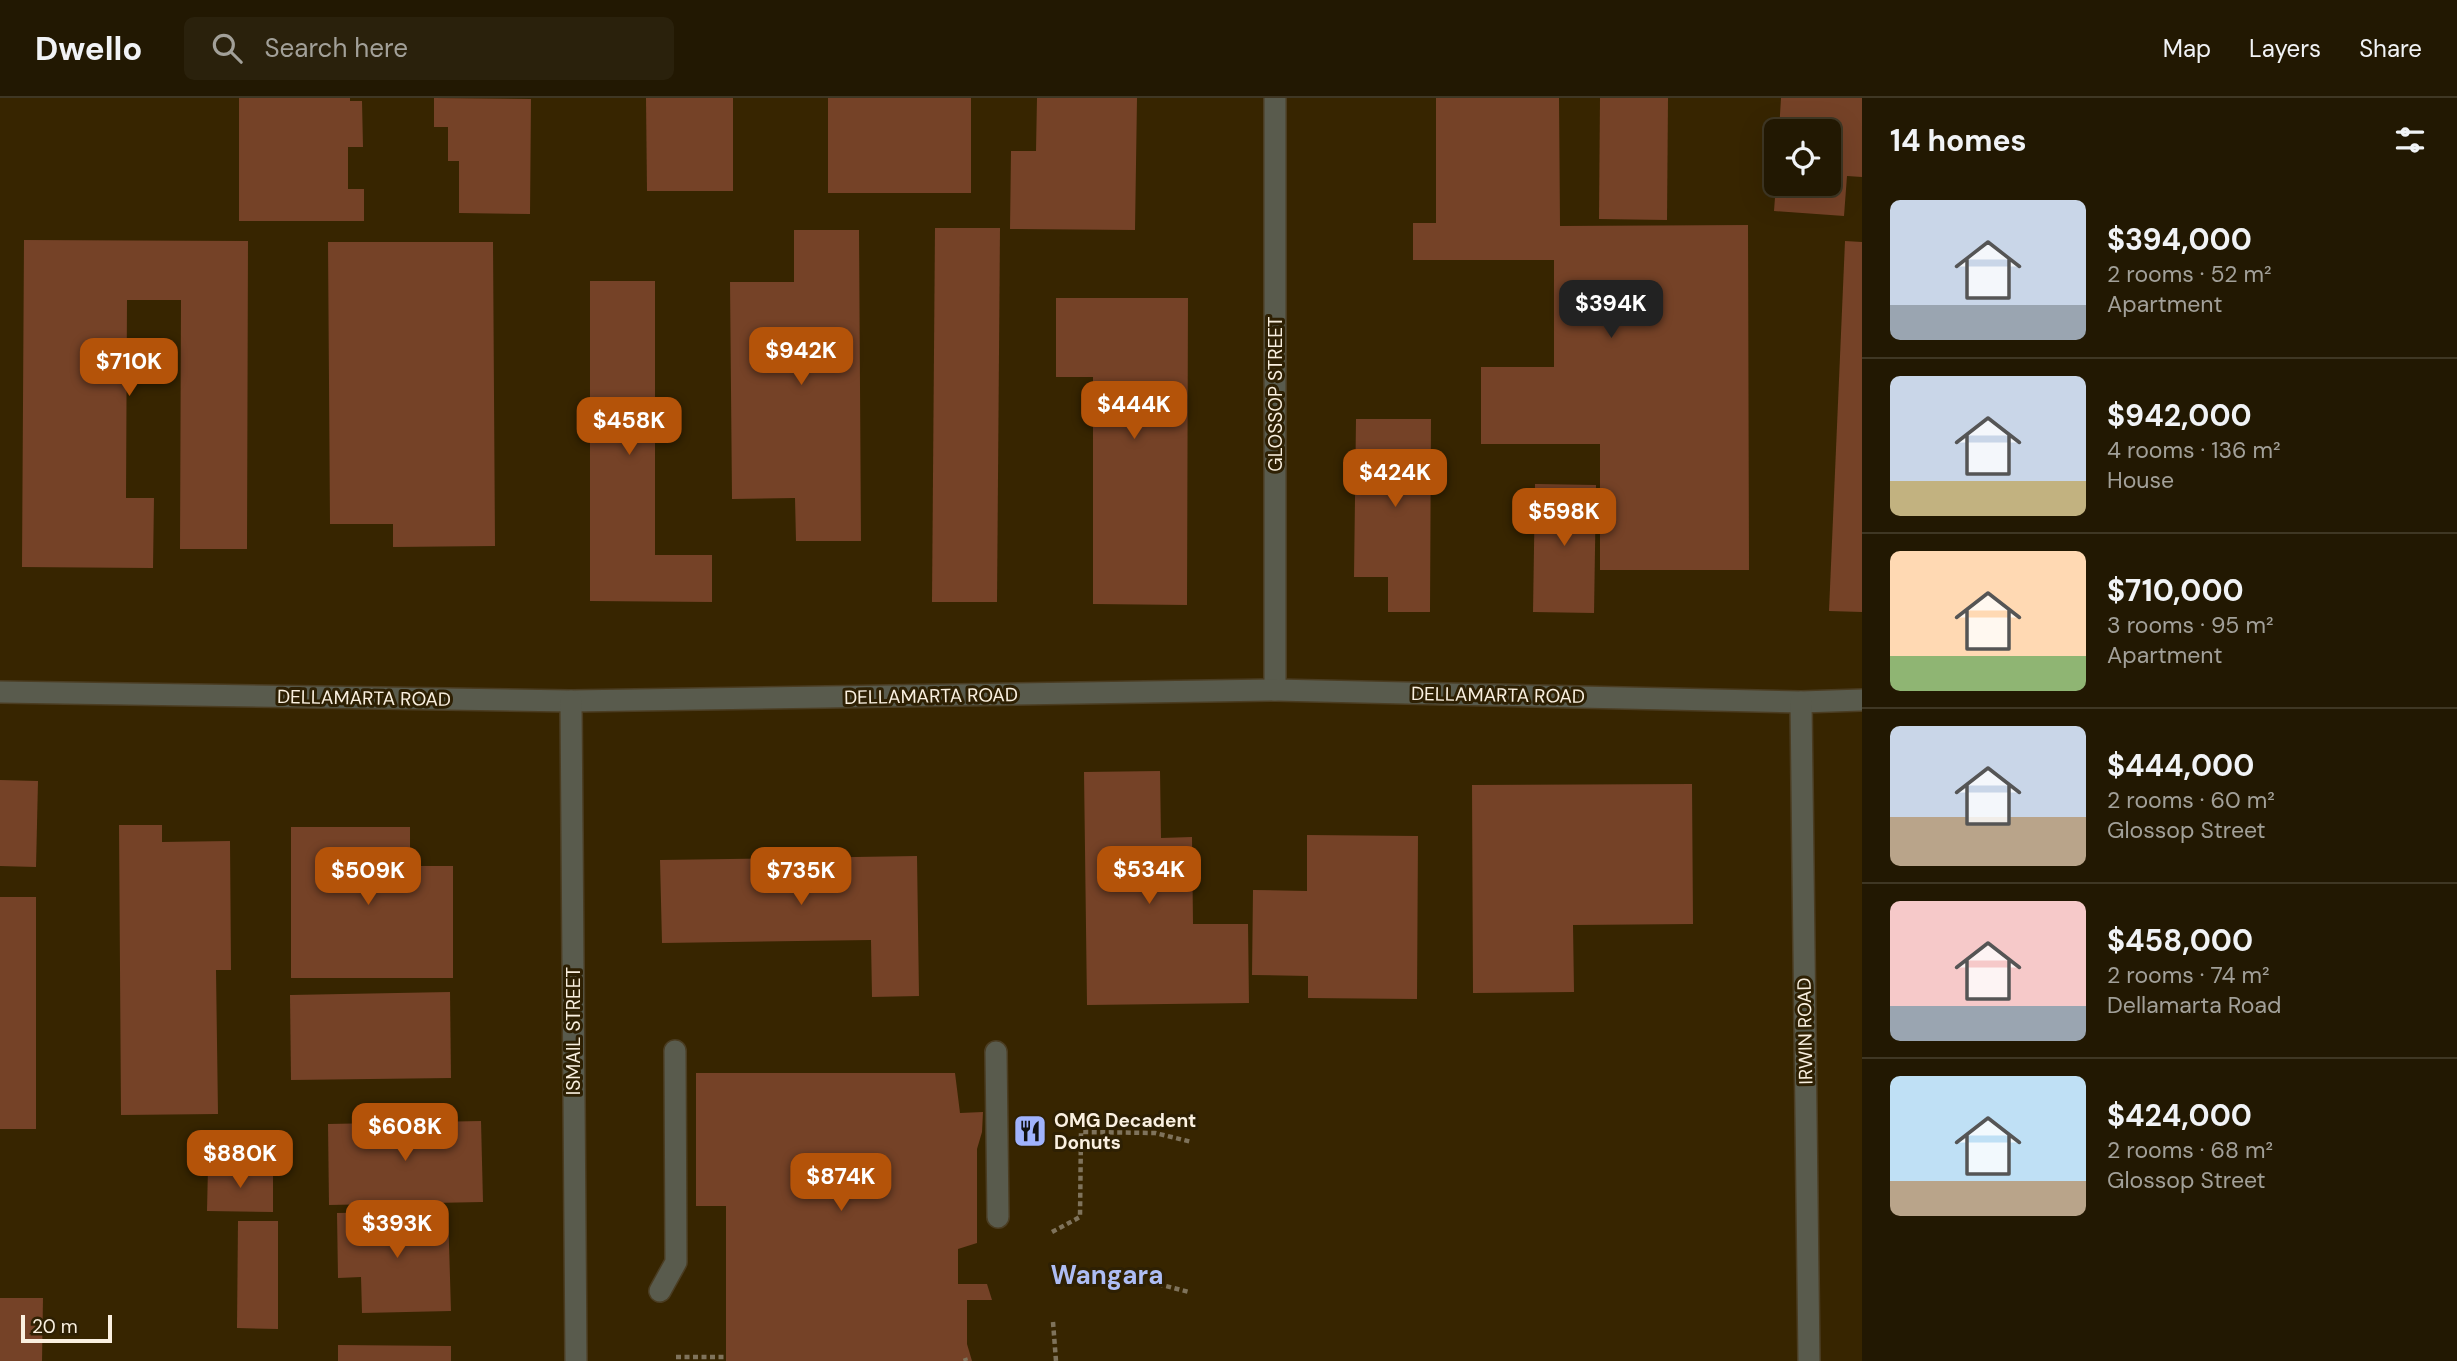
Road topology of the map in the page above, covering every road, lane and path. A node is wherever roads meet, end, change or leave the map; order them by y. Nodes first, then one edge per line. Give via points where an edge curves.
1 (1275, 98) edge
2 (1275, 690) junction
3 (0, 692) edge
4 (1862, 700) edge
5 (571, 701) junction
6 (1801, 702) junction
7 (676, 1051) dead end
8 (996, 1052) dead end
9 (1192, 1142) dead end
10 (998, 1217) dead end
11 (1052, 1232) dead end
12 (1158, 1284) dead end
13 (660, 1291) dead end
14 (1189, 1292) dead end
15 (1053, 1322) dead end
16 (676, 1357) dead end
17 (726, 1357) dead end
18 (576, 1361) edge
19 (1056, 1361) edge
20 (1809, 1361) edge

1 - 2 street, GLOSSOP STREET
2 - 5 street, DELLAMARTA ROAD
2 - 6 street, DELLAMARTA ROAD
3 - 5 street, DELLAMARTA ROAD
4 - 6 street, DELLAMARTA ROAD
5 - 18 street, ISMAIL STREET
6 - 20 street, IRWIN ROAD
7 - 13 street via 676,1262
8 - 10 street
9 - 11 path via 1155,1133 1081,1132 1080,1217
12 - 14 path
15 - 19 path
16 - 17 path

